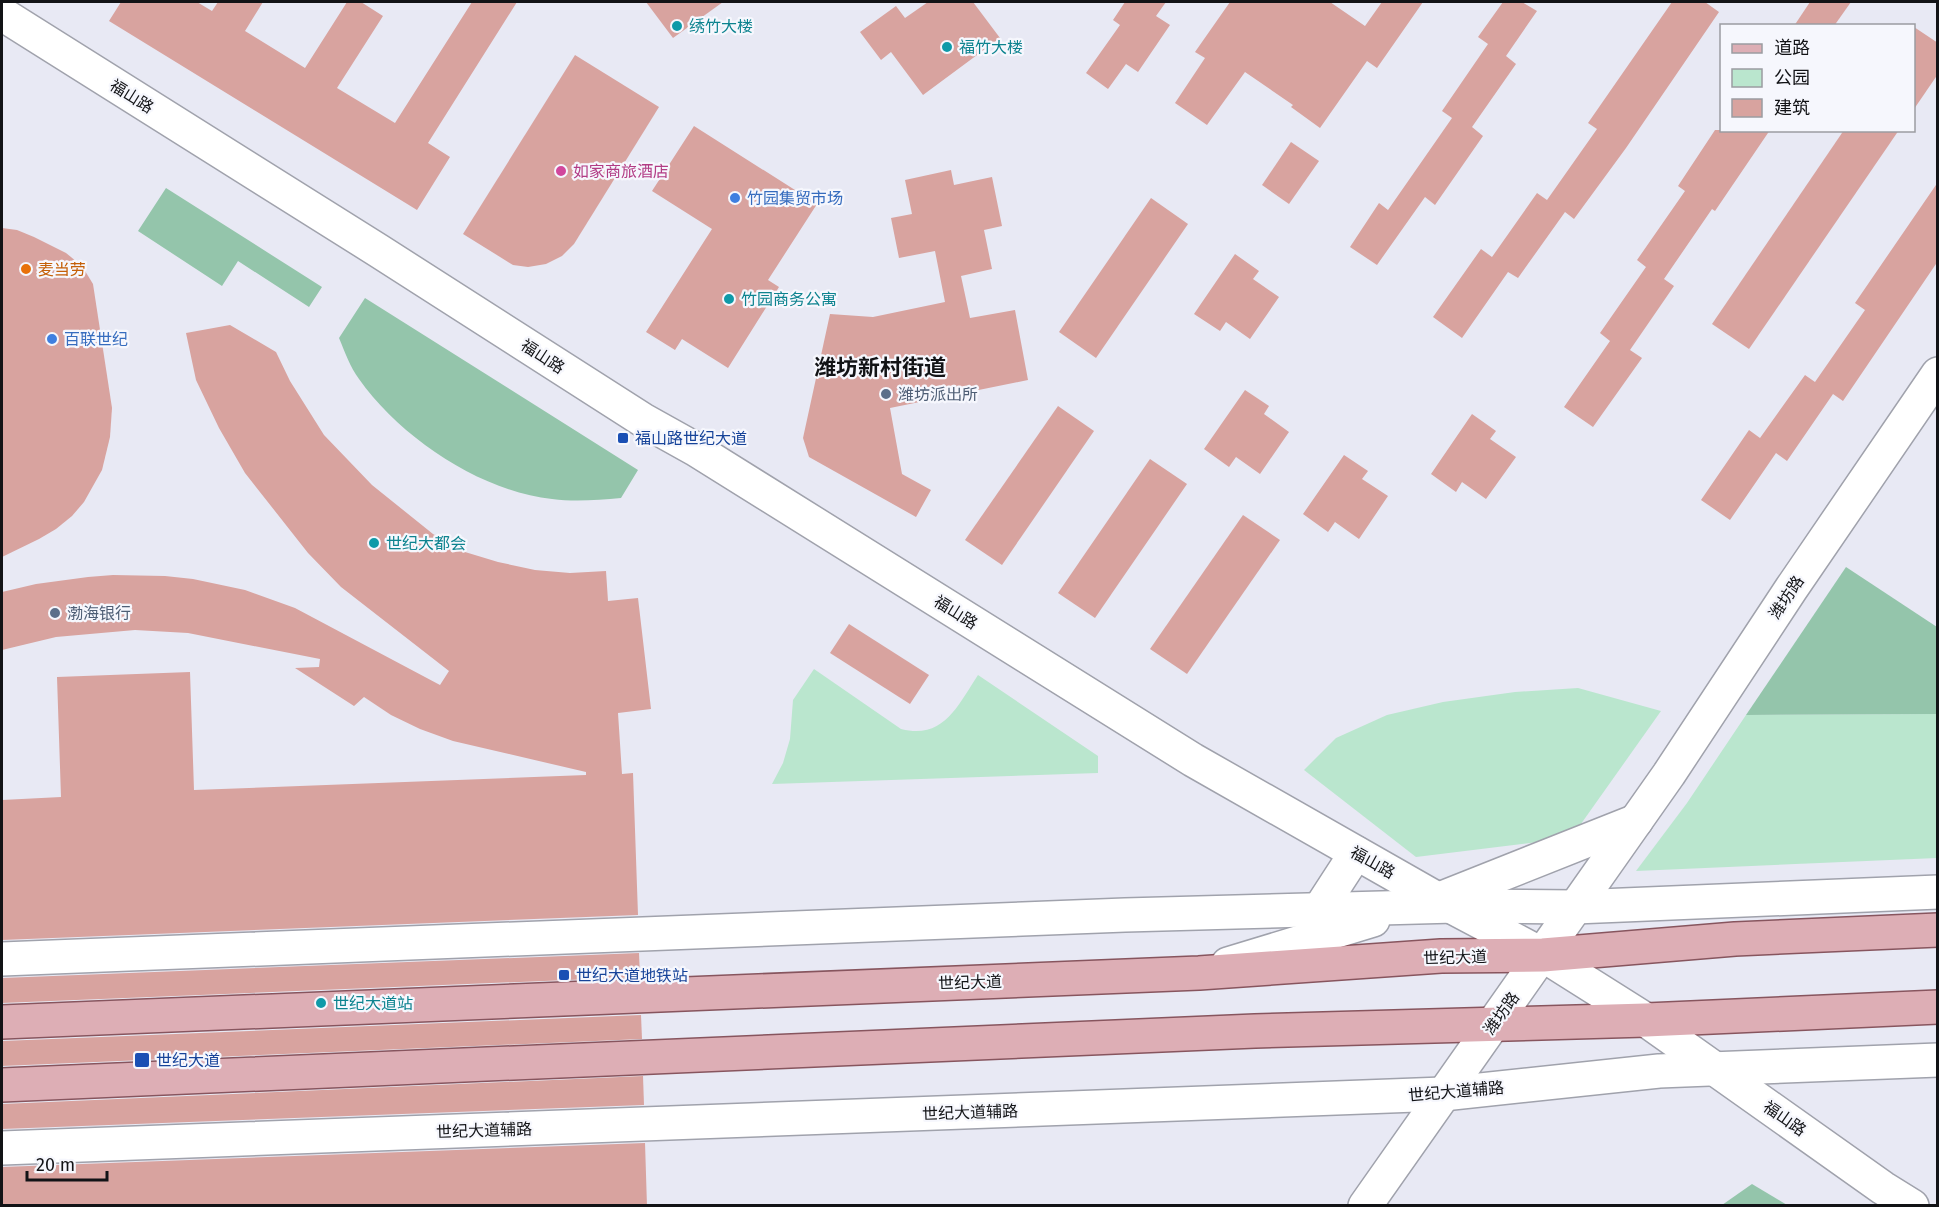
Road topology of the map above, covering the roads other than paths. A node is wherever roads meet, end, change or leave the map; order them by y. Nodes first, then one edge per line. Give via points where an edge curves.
1 (2, 14) edge
2 (1938, 374) edge
3 (1636, 821) junction
4 (1356, 853) junction
5 (1938, 892) edge
6 (1436, 904) junction
7 (1575, 907) junction
8 (1319, 910) junction
9 (1938, 930) edge
10 (1543, 955) junction
11 (2, 959) edge
12 (1199, 973) junction
13 (1938, 1007) edge
14 (1646, 1020) junction
15 (2, 1022) edge
16 (1493, 1024) junction
17 (1938, 1060) edge
18 (1715, 1069) junction
19 (2, 1085) edge
20 (1443, 1094) junction
21 (2, 1148) edge
22 (1365, 1206) edge
23 (1912, 1206) edge

1 - 4 street, 福山路 via 643,420 704,454 1193,760
2 - 3 street, 潍坊路
3 - 6 street
3 - 7 street, 潍坊路
4 - 6 street, 福山路
4 - 8 street
5 - 7 street
6 - 7 street
6 - 8 street
6 - 10 street, 福山路
6 - 12 street
7 - 10 street, 潍坊路
8 - 11 street
9 - 10 main road, 世纪大道 via 1735,939
10 - 12 main road, 世纪大道 via 1441,956
10 - 14 street, 福山路
10 - 16 street, 潍坊路
12 - 15 main road, 世纪大道
13 - 14 main road
14 - 16 main road
14 - 18 street, 福山路
16 - 19 main road
16 - 20 street, 潍坊路
17 - 18 street, 世纪大道辅路
18 - 20 street, 世纪大道辅路 via 1659,1071
18 - 23 street, 福山路
20 - 21 street, 世纪大道辅路
20 - 22 street, 潍坊路

